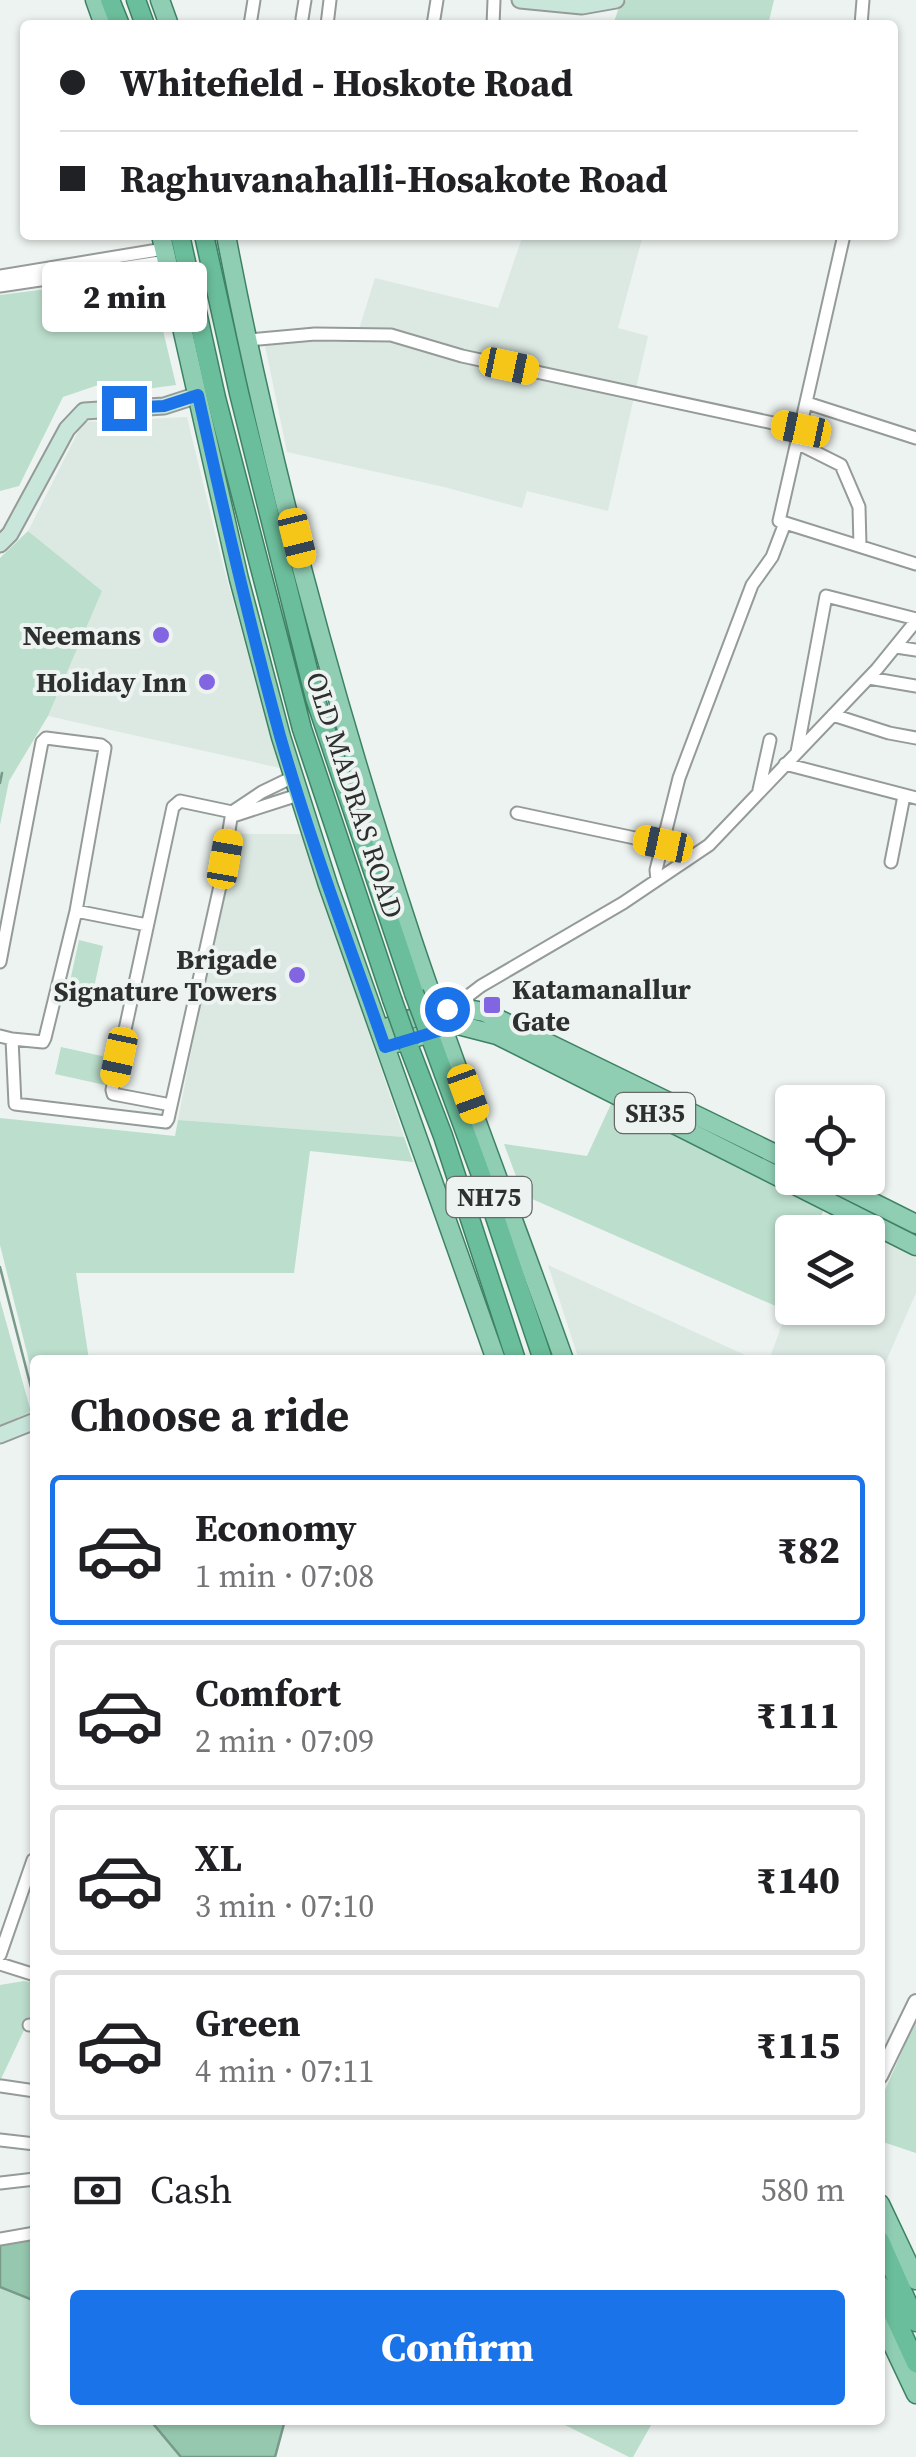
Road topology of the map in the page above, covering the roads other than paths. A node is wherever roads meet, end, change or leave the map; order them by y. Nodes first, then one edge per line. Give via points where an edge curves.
1 (305, 0) edge
2 (520, 0) edge
3 (616, 0) edge
4 (302, 19) dead end
5 (181, 240) edge
6 (205, 240) edge
7 (227, 240) edge
8 (843, 240) edge
9 (164, 248) edge
10 (0, 276) edge
11 (0, 286) edge
12 (250, 340) junction
13 (198, 395) junction
14 (807, 403) junction
15 (801, 429) junction
16 (916, 438) edge
17 (797, 444) junction
18 (785, 523) junction
19 (0, 544) edge
20 (860, 546) junction
21 (916, 564) edge
22 (916, 620) edge
23 (896, 647) junction
24 (916, 650) edge
25 (869, 678) junction
26 (916, 686) edge
27 (833, 715) junction
28 (916, 738) edge
29 (770, 740) dead end
30 (797, 752) junction
31 (785, 764) junction
32 (296, 786) junction
33 (758, 792) junction
34 (910, 797) edge
35 (517, 813) dead end
36 (233, 814) junction
37 (663, 844) junction
38 (890, 862) dead end
39 (657, 880) junction
40 (76, 911) junction
41 (147, 925) junction
42 (0, 962) edge
43 (445, 1021) junction
44 (6, 1037) edge
45 (382, 1039) junction
46 (171, 1105) junction
47 (775, 1154) edge
48 (858, 1195) edge
49 (916, 1224) edge
50 (916, 1246) edge
51 (493, 1355) edge
52 (514, 1355) edge
53 (541, 1355) edge
54 (562, 1355) edge
55 (30, 1423) edge
56 (0, 1435) edge
57 (30, 1866) edge
58 (6, 1917) edge
59 (0, 1955) edge
60 (0, 1964) edge
61 (30, 1973) edge
62 (916, 2002) edge
63 (885, 2066) edge
64 (2, 2086) edge
65 (30, 2090) edge
66 (0, 2140) edge
67 (30, 2143) edge
68 (30, 2179) edge
69 (0, 2182) edge
70 (885, 2215) edge
71 (30, 2234) edge
72 (0, 2239) edge
73 (885, 2253) edge
74 (916, 2280) edge
75 (885, 2296) edge
76 (916, 2322) edge
77 (885, 2329) edge
78 (916, 2363) edge
79 (916, 2394) edge

1 - 4 street
2 - 3 main road via 582,6
5 - 52 highway, OLD MADRAS ROAD / NH75, bridge via 298,716
6 - 43 highway, NH75, bridge via 315,698 414,993
7 - 12 main road
8 - 14 street
9 - 10 street
9 - 11 street
9 - 13 main road
12 - 15 street via 391,335
12 - 43 main road via 344,719
13 - 19 main road via 164,406 84,411
13 - 32 main road
14 - 15 street
14 - 16 street
15 - 17 street
17 - 18 street via 778,521
17 - 20 street via 842,464 859,507
18 - 20 street
18 - 37 street via 736,624 679,778
20 - 21 street
22 - 23 street
22 - 30 street via 826,596
23 - 24 street
23 - 25 street
25 - 26 street
25 - 27 street
27 - 28 street
27 - 30 street
29 - 33 street
30 - 31 street
31 - 33 street
31 - 34 street
32 - 36 street
32 - 36 street via 262,792
32 - 45 main road
33 - 39 street via 708,844
34 - 38 street
35 - 37 street
36 - 41 street via 180,802 172,807
36 - 46 street
37 - 39 street
39 - 43 street via 482,986
40 - 41 street
40 - 42 street via 104,748 46,738
40 - 44 street via 43,1042
41 - 46 street via 112,1090
43 - 45 main road
43 - 47 main road, SH35 via 484,1012
43 - 50 main road, SH35 via 496,1035
43 - 53 highway, NH75 via 482,1175
43 - 54 main road
44 - 46 street via 15,1104 166,1122
45 - 51 main road
48 - 49 main road
55 - 56 main road
57 - 58 street
58 - 59 street
60 - 61 street
62 - 63 street
64 - 65 street
66 - 67 street
68 - 69 street
70 - 74 main road
71 - 72 street
73 - 76 highway
75 - 78 highway
77 - 79 main road

